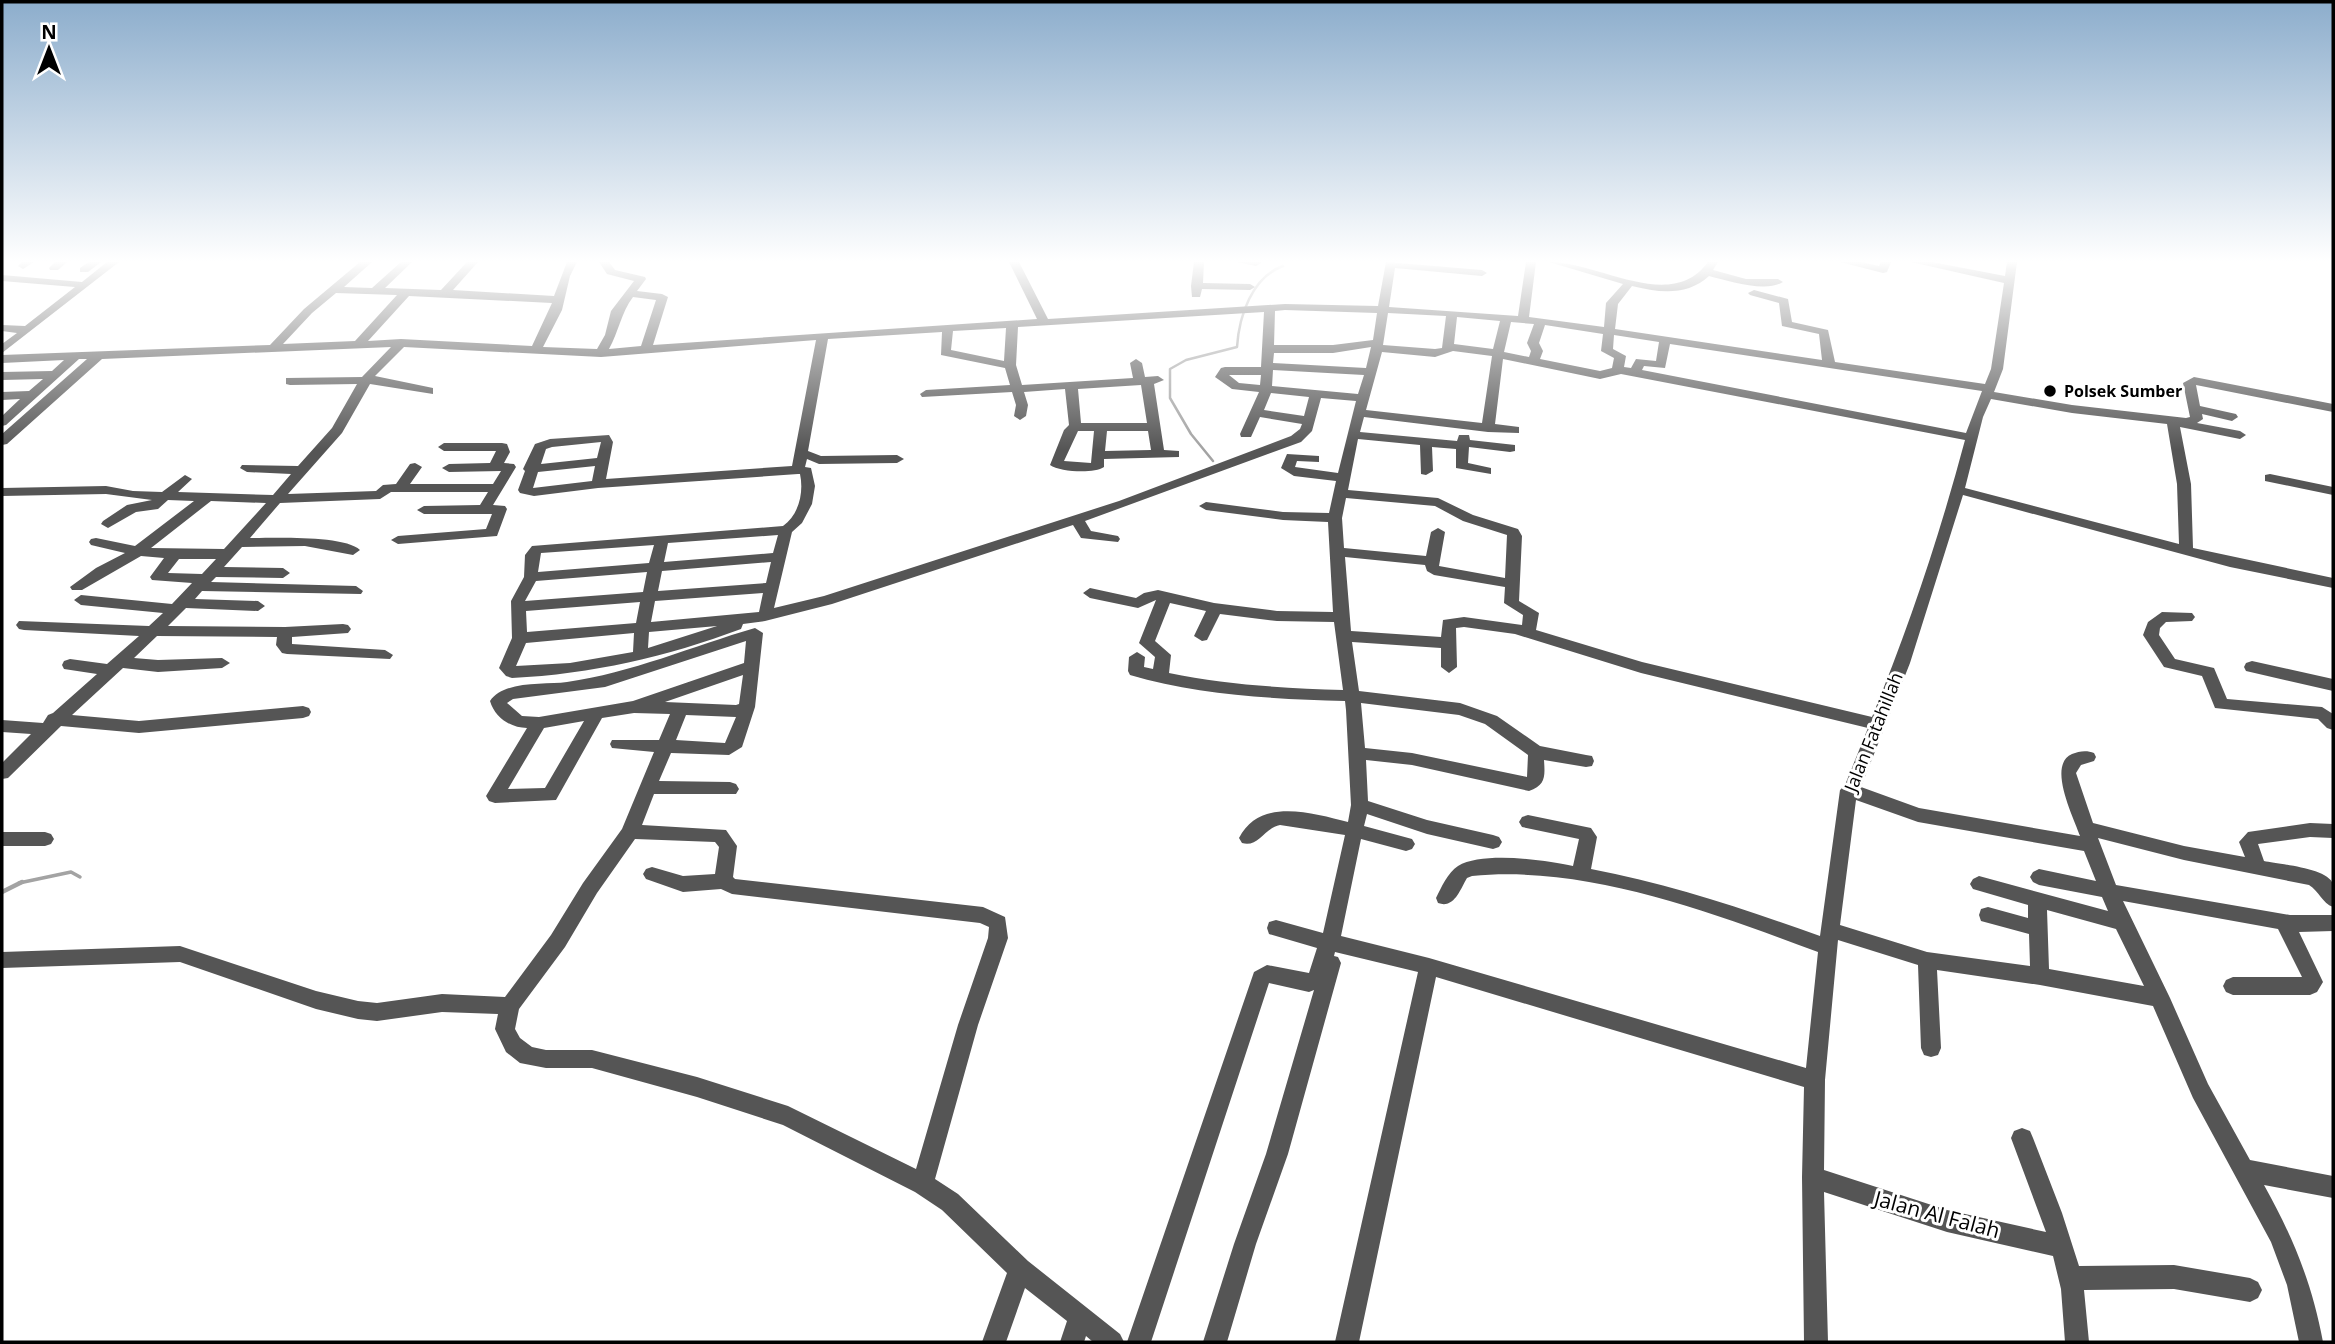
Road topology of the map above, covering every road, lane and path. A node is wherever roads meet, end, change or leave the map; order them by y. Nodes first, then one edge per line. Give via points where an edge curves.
1 (1012, 324) edge
2 (34, 325) edge
3 (295, 325) edge
4 (376, 325) edge
5 (547, 325) edge
6 (614, 325) edge
7 (653, 325) edge
8 (1000, 325) edge
9 (1270, 325) edge
10 (1380, 325) edge
11 (1451, 325) edge
12 (1505, 325) edge
13 (1540, 325) edge
14 (1567, 325) edge
15 (1610, 325) edge
16 (1789, 325) edge
17 (2004, 325) edge
18 (2, 328) edge
19 (948, 328) junction
20 (27, 330) junction
21 (1610, 331) junction
22 (823, 336) junction
23 (1665, 340) junction
24 (401, 343) junction
25 (359, 344) junction
26 (1377, 345) junction
27 (1449, 347) junction
28 (273, 348) junction
29 (646, 349) junction
30 (1270, 349) junction
31 (2, 350) edge
32 (535, 351) junction
33 (601, 353) junction
34 (1498, 354) junction
35 (76, 356) junction
36 (98, 356) junction
37 (2, 359) edge
38 (1533, 362) junction
39 (1136, 363) dead end
40 (1829, 364) junction
41 (1010, 365) junction
42 (1267, 369) junction
43 (1618, 370) junction
44 (1369, 372) junction
45 (1635, 373) junction
46 (55, 375) junction
47 (2, 376) edge
48 (366, 379) junction
49 (290, 381) dead end
50 (1148, 381) junction
51 (1071, 384) junction
52 (1016, 387) junction
53 (1266, 388) junction
54 (429, 391) dead end
55 (1987, 391) junction
56 (1316, 393) junction
57 (926, 394) dead end
58 (32, 395) junction
59 (2, 396) edge
60 (1362, 406) junction
61 (2333, 408) edge
62 (2195, 409) junction
63 (1257, 413) junction
64 (1020, 416) dead end
65 (2232, 417) dead end
66 (28, 418) junction
67 (4, 419) edge
68 (1310, 421) junction
69 (2174, 422) junction
70 (1462, 425) junction
71 (1075, 427) junction
72 (1101, 427) junction
73 (1152, 427) junction
74 (1488, 428) junction
75 (1514, 430) dead end
76 (1246, 434) dead end
77 (1353, 435) junction
78 (2240, 435) dead end
79 (1973, 438) junction
80 (2, 441) edge
81 (1426, 442) junction
82 (1464, 444) junction
83 (444, 446) dead end
84 (1510, 448) dead end
85 (800, 452) junction
86 (1158, 454) junction
87 (1174, 454) dead end
88 (1099, 455) junction
89 (1314, 458) dead end
90 (897, 459) dead end
91 (603, 461) junction
92 (415, 467) dead end
93 (495, 467) junction
94 (247, 468) dead end
95 (530, 469) junction
96 (301, 470) junction
97 (798, 470) junction
98 (1426, 471) dead end
99 (1486, 471) dead end
100 (2270, 478) dead end
101 (185, 479) dead end
102 (598, 484) junction
103 (1342, 485) junction
104 (400, 488) junction
105 (435, 488) junction
106 (497, 488) junction
107 (1958, 490) junction
108 (2333, 491) edge
109 (2, 492) edge
110 (167, 495) junction
111 (209, 496) junction
112 (274, 499) junction
113 (1206, 506) dead end
114 (484, 509) junction
115 (422, 513) dead end
116 (1335, 518) junction
117 (1079, 523) junction
118 (108, 524) dead end
119 (786, 530) junction
120 (1438, 532) dead end
121 (662, 539) junction
122 (1113, 539) dead end
123 (398, 540) dead end
124 (96, 542) dead end
125 (233, 549) junction
126 (353, 550) dead end
127 (2186, 551) junction
128 (135, 552) junction
129 (1336, 552) junction
130 (174, 555) junction
131 (778, 557) junction
132 (1432, 561) junction
133 (657, 567) junction
134 (283, 573) dead end
135 (531, 577) junction
136 (205, 579) junction
137 (2333, 583) edge
138 (1513, 584) junction
139 (772, 587) junction
140 (356, 590) dead end
141 (1090, 593) dead end
142 (651, 596) junction
143 (1165, 596) junction
144 (179, 606) junction
145 (258, 606) dead end
146 (518, 607) junction
147 (1214, 608) junction
148 (1341, 617) junction
149 (2188, 617) dead end
150 (757, 622) junction
151 (24, 625) dead end
152 (642, 628) junction
153 (343, 629) dead end
154 (152, 631) junction
155 (285, 632) junction
156 (1528, 633) junction
157 (1202, 636) dead end
158 (1345, 636) junction
159 (520, 638) junction
160 (1449, 643) junction
161 (385, 655) dead end
162 (640, 656) junction
163 (1137, 657) dead end
164 (222, 663) dead end
165 (70, 665) dead end
166 (115, 666) junction
167 (750, 667) junction
168 (1449, 667) dead end
169 (2252, 667) dead end
170 (1160, 678) junction
171 (2333, 685) edge
172 (1353, 696) junction
173 (634, 707) junction
174 (747, 707) junction
175 (680, 709) junction
176 (303, 712) dead end
177 (597, 713) junction
178 (539, 723) junction
179 (49, 724) junction
180 (1877, 724) junction
181 (2333, 724) edge
182 (2, 726) edge
183 (618, 744) dead end
184 (665, 747) junction
185 (1536, 751) junction
186 (1356, 753) junction
187 (2088, 757) dead end
188 (1586, 761) dead end
189 (5, 765) edge
190 (649, 788) junction
191 (730, 789) dead end
192 (1849, 790) junction
193 (1360, 805) junction
194 (1528, 822) dead end
195 (1355, 831) junction
196 (2333, 831) edge
197 (630, 832) junction
198 (2088, 837) junction
199 (1248, 838) dead end
200 (2, 839) edge
201 (45, 839) dead end
202 (1493, 842) dead end
203 (1406, 844) dead end
204 (2257, 867) junction
205 (652, 874) dead end
206 (1581, 874) junction
207 (2039, 877) dead end
208 (723, 881) junction
209 (1979, 884) dead end
210 (2107, 890) junction
211 (1445, 898) dead end
212 (2333, 899) edge
213 (2037, 900) junction
214 (1988, 915) dead end
215 (2283, 922) junction
216 (2122, 923) junction
217 (2333, 923) edge
218 (1276, 928) dead end
219 (2039, 929) junction
220 (1829, 939) junction
221 (1332, 942) junction
222 (2, 960) edge
223 (1927, 960) junction
224 (1429, 966) junction
225 (2040, 975) junction
226 (2233, 986) dead end
227 (2160, 998) junction
228 (510, 1006) junction
229 (1931, 1048) dead end
230 (1815, 1080) junction
231 (2022, 1138) dead end
232 (2244, 1170) junction
233 (1813, 1177) junction
234 (923, 1184) junction
235 (2333, 1187) edge
236 (2062, 1247) junction
237 (1020, 1269) junction
238 (2072, 1278) junction
239 (2250, 1290) dead end
240 (1080, 1318) junction
241 (994, 1342) edge
242 (1072, 1342) edge
243 (1112, 1342) edge
244 (1139, 1342) edge
245 (1215, 1342) edge
246 (1347, 1342) edge
247 (1816, 1342) edge
248 (2077, 1342) edge
249 (2311, 1342) edge

1 - 41 street
2 - 20 street
3 - 28 street
4 - 25 street
5 - 32 street
6 - 33 street
7 - 29 street
8 - 19 street
9 - 30 street
10 - 26 street
11 - 27 street
12 - 34 street
13 - 38 street
14 - 21 street
15 - 21 street
16 - 40 street via 1824,332
17 - 55 street, Jalan Fatahillah via 1997,369
18 - 20 street
19 - 22 street
19 - 41 street via 945,352
20 - 31 street
21 - 23 street
21 - 43 street via 1607,351 1620,356
22 - 29 street
22 - 85 street
23 - 40 street
23 - 45 street via 1661,365 1640,362
24 - 25 street
24 - 32 street
24 - 48 street
25 - 28 street
26 - 27 street via 1435,353
26 - 30 street
26 - 44 street
27 - 34 street
28 - 36 street
29 - 33 street
30 - 42 street
32 - 33 street
34 - 38 street
34 - 74 street
35 - 36 street
35 - 37 street
35 - 46 street
36 - 66 street
38 - 43 street via 1600,375
39 - 50 street
40 - 55 street
41 - 52 street
42 - 44 street
42 - 53 street
42 - 53 street via 1232,369 1221,377 1236,386
43 - 45 street
44 - 60 street
45 - 79 street
46 - 47 street
46 - 58 street
48 - 49 street
48 - 54 street
48 - 96 street via 337,429
50 - 51 street
50 - 73 street
51 - 52 street
51 - 71 street
52 - 57 street
52 - 64 street
53 - 56 street
53 - 63 street
55 - 69 street via 2072,409
55 - 79 street, Jalan Fatahillah
56 - 60 street
56 - 68 street
58 - 59 street
58 - 67 street
60 - 70 street
60 - 77 street
61 - 62 street via 2190,382
62 - 65 street
62 - 69 street via 2197,419
63 - 68 street
63 - 76 street
66 - 67 street
66 - 80 street
68 - 117 street via 1296,439
69 - 78 street
69 - 127 street via 2184,484
70 - 74 street
70 - 82 street
71 - 72 street
71 - 88 street via 1060,447 1057,465 1094,468
72 - 73 street
72 - 88 street
73 - 86 street
74 - 75 street
77 - 81 street
77 - 103 street
79 - 107 street, Jalan Fatahillah
81 - 82 street
81 - 98 street
82 - 84 street
82 - 99 street via 1462,467
83 - 93 street via 502,446
85 - 90 street via 818,460
85 - 97 street
86 - 87 street
86 - 88 street
89 - 103 street via 1292,457 1288,468
91 - 95 street
91 - 95 street via 607,439 598,438 540,447
91 - 102 street
92 - 104 street
93 - 105 street via 450,467
93 - 106 street via 509,467
94 - 96 street
95 - 102 street via 528,492
96 - 112 street
97 - 102 street
97 - 119 street via 806,471 809,479 798,523
100 - 108 street
101 - 110 street
103 - 116 street
103 - 138 street via 1438,502 1468,518 1513,532
104 - 105 street
104 - 112 street via 360,497
105 - 106 street
106 - 114 street
107 - 127 street
107 - 180 street, Jalan Fatahillah via 1902,663
109 - 110 street via 100,490
110 - 111 street
110 - 118 street via 149,508 129,509
111 - 112 street
111 - 128 street
112 - 125 street
113 - 116 street via 1274,516
114 - 115 street
114 - 123 street via 500,509 492,533
116 - 129 street
117 - 122 street via 1087,536
117 - 150 street
119 - 121 street
119 - 131 street
120 - 132 street
121 - 133 street
121 - 135 street via 540,548 533,553
124 - 128 street
125 - 126 street via 304,542
125 - 130 street
125 - 136 street
127 - 137 street
128 - 130 street
128 - 144 street via 79,594
129 - 132 street
129 - 148 street
130 - 136 street via 158,577
131 - 133 street
131 - 139 street
132 - 138 street via 1432,568 1439,572
133 - 135 street
133 - 142 street
134 - 136 street
135 - 146 street
136 - 140 street
136 - 144 street
138 - 156 street via 1512,604 1532,615
139 - 142 street
139 - 150 street
141 - 143 street via 1138,603 1149,596
142 - 146 street
142 - 152 street
143 - 147 street
143 - 170 street via 1147,643 1163,655
144 - 145 street
144 - 154 street
146 - 159 street
147 - 148 street via 1277,616
147 - 157 street
148 - 158 street
149 - 181 street via 2162,617 2151,635 2169,663 2208,672 2221,704 2318,712
150 - 152 street
150 - 162 street
150 - 167 street
150 - 178 street via 605,681 499,698 500,708 518,722
151 - 154 street
152 - 159 street
152 - 162 street
153 - 155 street
154 - 155 street
154 - 166 street
155 - 161 street via 287,649
156 - 160 street via 1454,622 1447,625
156 - 180 street via 1629,664
158 - 160 street
158 - 172 street
159 - 162 street via 507,668 512,672 598,665
160 - 168 street
163 - 170 street via 1136,671
164 - 166 street
165 - 166 street
166 - 179 street
167 - 173 street
167 - 174 street
169 - 171 street
170 - 172 street
172 - 185 street via 1472,712
172 - 186 street
173 - 175 street
173 - 177 street
174 - 175 street via 737,711
174 - 184 street via 733,748
175 - 184 street
176 - 179 street via 139,727
177 - 178 street
177 - 178 street via 550,795 495,796
179 - 182 street
179 - 189 street
180 - 192 street, Jalan Fatahillah
183 - 184 street
184 - 190 street
185 - 186 street via 1536,780 1529,784 1412,759
185 - 188 street
186 - 193 street
187 - 198 street via 2076,759 2068,773
190 - 191 street
190 - 197 street
192 - 198 street via 1918,815
192 - 220 street, Jalan Fatahillah
193 - 195 street
193 - 202 street
194 - 206 street via 1586,833
195 - 199 street via 1279,818 1260,825
195 - 203 street
195 - 221 street
196 - 204 street via 2254,837 2248,842
197 - 208 street via 720,835 728,846
197 - 228 street
198 - 204 street via 2143,841
198 - 210 street
200 - 201 street
204 - 212 street via 2314,878
205 - 208 street via 683,884
206 - 211 street via 1529,865 1476,867 1461,873
206 - 220 street via 1650,888
207 - 210 street
208 - 234 street via 732,886 983,915 998,923 998,938 968,1024
209 - 213 street
210 - 215 street
210 - 216 street
213 - 216 street
213 - 219 street
214 - 219 street
215 - 217 street
215 - 226 street via 2311,971 2310,986
216 - 227 street
218 - 221 street
219 - 225 street
220 - 223 street
220 - 230 street, Jalan Fatahillah
221 - 224 street
221 - 244 street via 1313,982 1267,974 1261,978
221 - 245 street via 1277,1154
222 - 228 street via 180,954 316,1000 377,1012 442,1003
223 - 225 street
223 - 229 street
224 - 230 street
224 - 246 street
225 - 227 street
227 - 232 street via 2200,1091
228 - 234 street via 505,1029 513,1045 527,1056 592,1059 788,1116
230 - 233 street, Jalan Fatahillah
231 - 236 street
232 - 235 street
232 - 249 street via 2290,1260 2305,1304
233 - 236 street, Jalan Al Falah via 1947,1221
233 - 247 street, Jalan Fatahillah
234 - 237 street via 950,1202
236 - 238 street
237 - 240 street
237 - 241 street
238 - 239 street via 2174,1277
238 - 248 street
240 - 242 street
240 - 243 street

